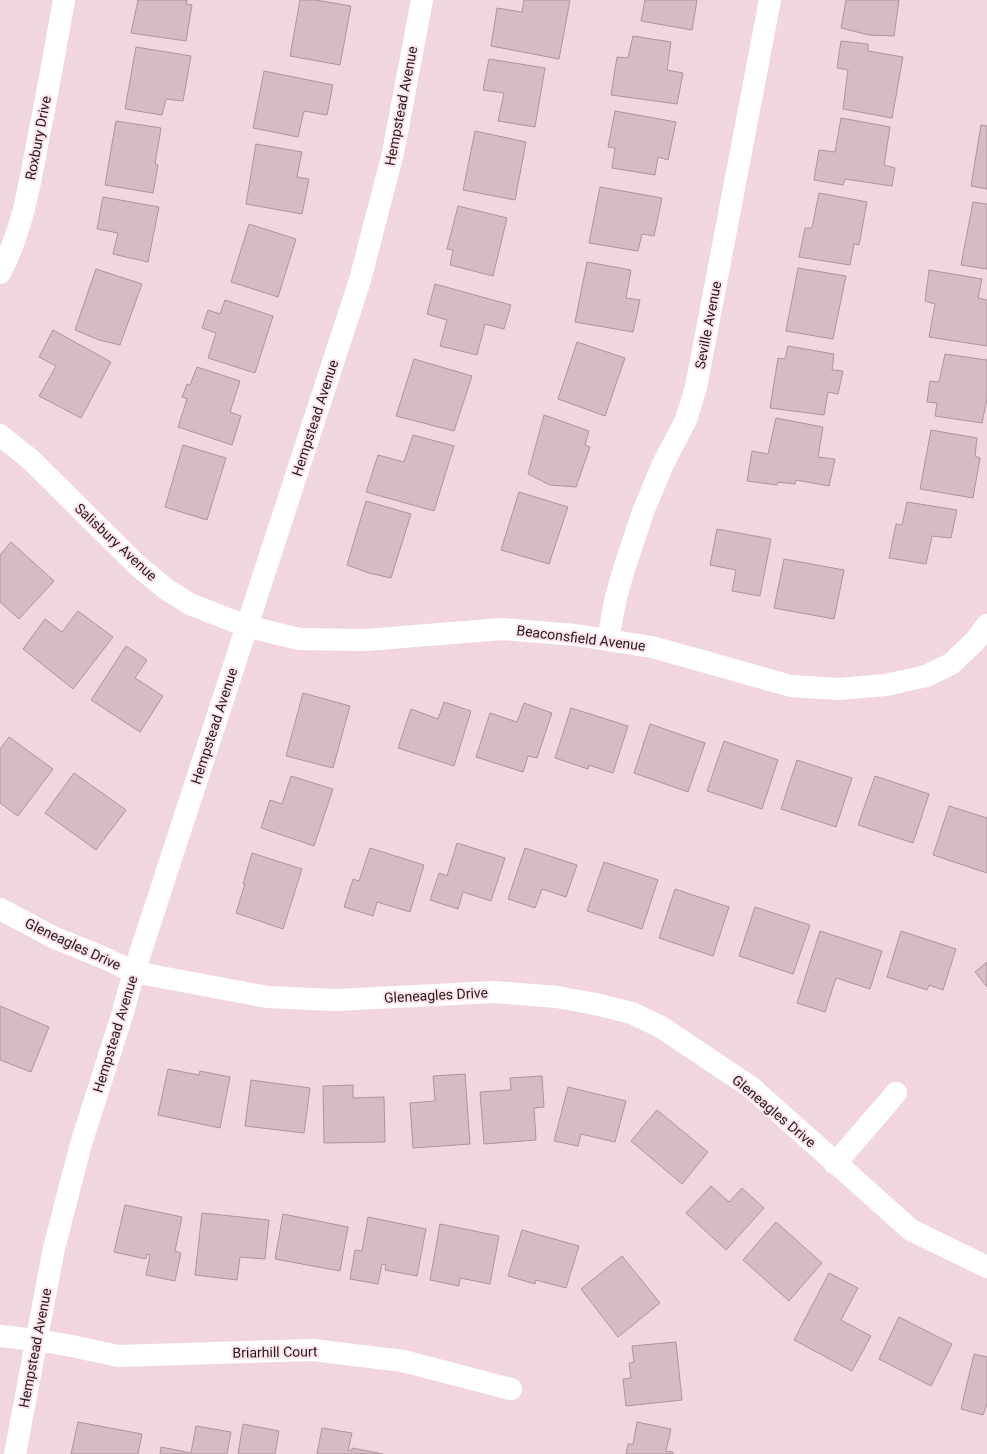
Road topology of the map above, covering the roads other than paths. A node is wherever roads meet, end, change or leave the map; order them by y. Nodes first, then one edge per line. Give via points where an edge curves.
1 (64, 0) edge
2 (422, 0) edge
3 (770, 0) edge
4 (0, 272) edge
5 (0, 435) edge
6 (987, 625) edge
7 (246, 626) junction
8 (608, 639) junction
9 (0, 909) edge
10 (134, 972) junction
11 (896, 1093) dead end
12 (835, 1164) junction
13 (987, 1267) edge
14 (0, 1336) edge
15 (37, 1340) junction
16 (511, 1389) dead end
17 (15, 1454) edge

1 - 4 street, Roxbury Drive via 30,183 19,227 9,256
2 - 7 street, Hempstead Avenue via 393,153 360,280
3 - 8 street, Seville Avenue via 696,387 686,420 663,464 643,512 620,584
5 - 7 street, Salisbury Avenue via 30,459 137,565 166,589 190,604
6 - 8 street, Beaconsfield Avenue via 976,641 951,664 926,676 886,685 839,689 791,686 652,647
7 - 8 street, Beaconsfield Avenue via 299,639 366,640 502,629
7 - 10 street, Hempstead Avenue
9 - 10 street, Gleneagles Drive via 55,938
10 - 12 street, Gleneagles Drive via 267,997 336,1000 494,992 557,997 632,1013 662,1027 752,1088
10 - 15 street, Hempstead Avenue via 81,1144 54,1248
11 - 12 street
12 - 13 street, Gleneagles Drive via 911,1230
14 - 15 street, Briarhill Court
15 - 16 street, Briarhill Court via 118,1356 312,1350 403,1361
15 - 17 street, Hempstead Avenue

